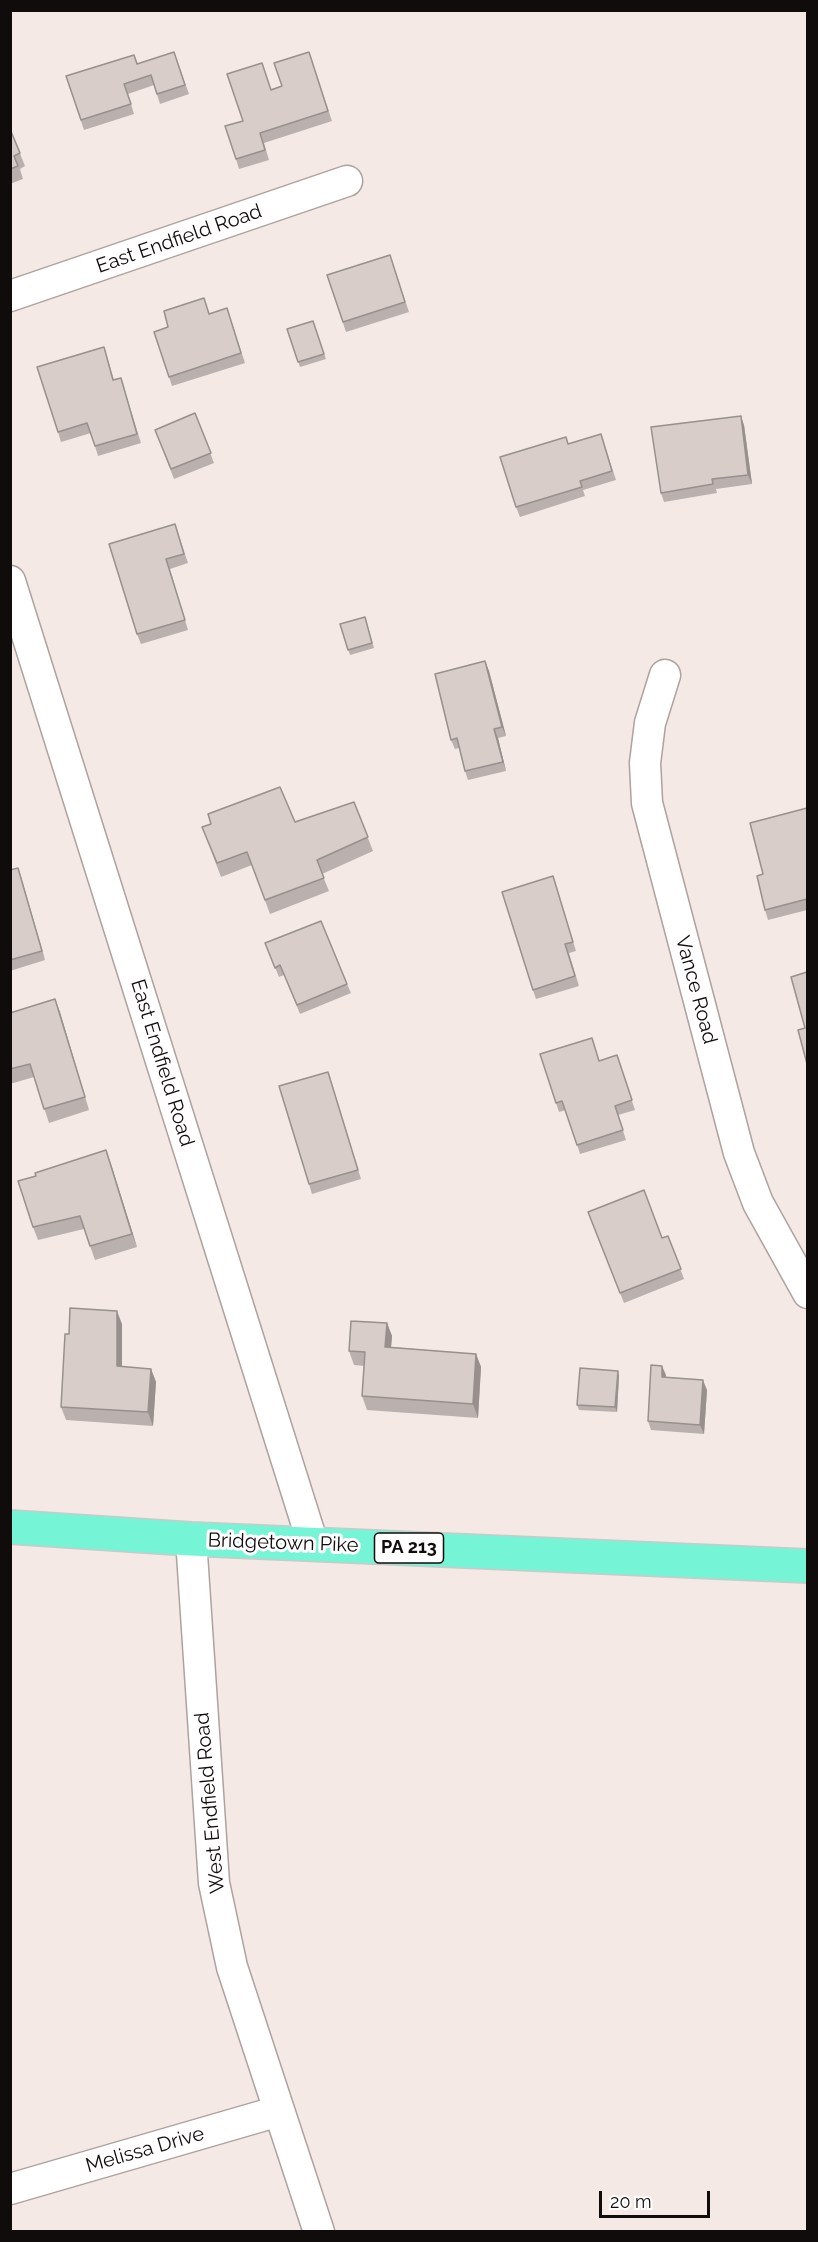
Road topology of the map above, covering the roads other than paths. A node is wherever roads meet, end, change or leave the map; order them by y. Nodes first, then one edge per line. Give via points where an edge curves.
1 (347, 181) dead end
2 (10, 296) edge
3 (10, 581) edge
4 (665, 675) dead end
5 (807, 1293) edge
6 (10, 1527) edge
7 (191, 1539) junction
8 (313, 1544) junction
9 (807, 1566) edge
10 (279, 2111) junction
11 (10, 2188) edge
12 (319, 2232) edge

1 - 2 street, East Endfield Road
3 - 8 street, East Endfield Road
4 - 5 street, Vance Road via 650,723 645,763 647,803 739,1153 758,1203
6 - 7 main road, Bridgetown Pike / PA 213
7 - 8 main road, Bridgetown Pike / PA 213
7 - 10 street, West Endfield Road via 214,1883 232,1968
8 - 9 main road, Bridgetown Pike / PA 213
10 - 11 street, Melissa Drive
10 - 12 street, West Endfield Road

